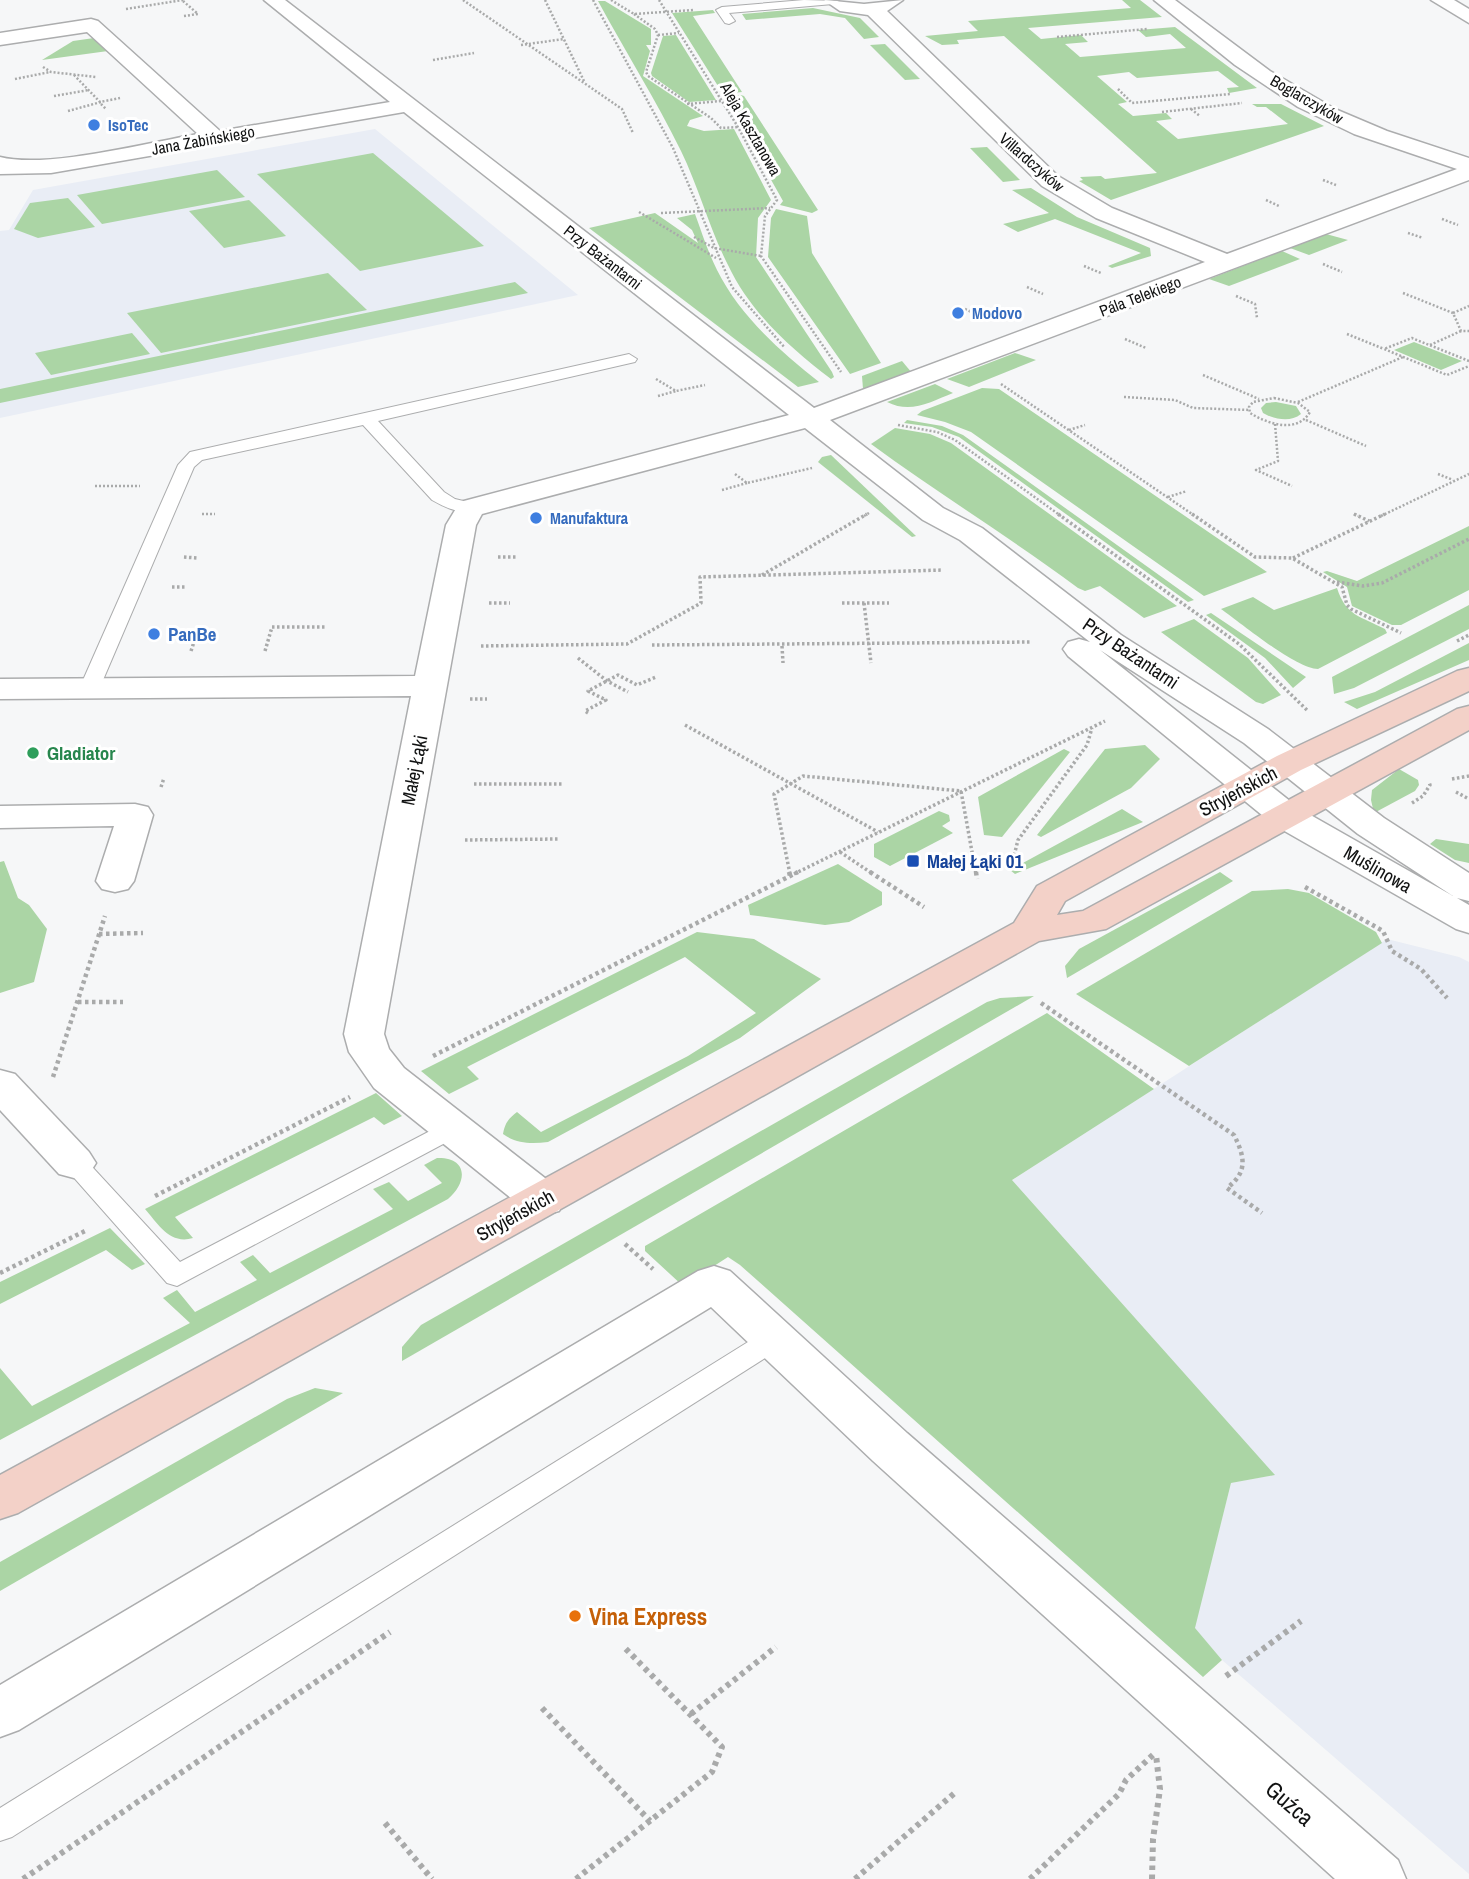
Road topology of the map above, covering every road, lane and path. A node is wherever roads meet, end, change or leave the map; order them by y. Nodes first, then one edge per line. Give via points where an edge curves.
1 (182, 0) edge
2 (273, 0) edge
3 (463, 0) edge
4 (545, 0) edge
5 (593, 0) edge
6 (611, 0) edge
7 (659, 0) edge
8 (894, 0) edge
9 (1163, 0) edge
10 (1440, 0) edge
11 (833, 1) edge
12 (872, 8) junction
13 (722, 9) joint
14 (666, 12) junction
15 (634, 14) junction
16 (184, 16) dead end
17 (1469, 17) edge
18 (729, 21) dead end
19 (1153, 28) dead end
20 (679, 33) junction
21 (658, 35) junction
22 (1057, 37) dead end
23 (6, 38) edge
24 (564, 39) junction
25 (528, 44) junction
26 (521, 45) dead end
27 (474, 53) dead end
28 (433, 60) dead end
29 (51, 72) junction
30 (15, 79) dead end
31 (585, 83) junction
32 (156, 84) junction
33 (1118, 89) dead end
34 (89, 90) dead end
35 (1198, 91) dead end
36 (1239, 93) dead end
37 (1172, 94) dead end
38 (54, 96) dead end
39 (1204, 96) junction
40 (1178, 99) junction
41 (722, 102) junction
42 (1246, 103) dead end
43 (687, 104) junction
44 (408, 105) junction
45 (1217, 106) junction
46 (1191, 108) junction
47 (106, 109) dead end
48 (68, 111) dead end
49 (1222, 111) dead end
50 (1200, 116) dead end
51 (1170, 119) dead end
52 (738, 127) junction
53 (633, 133) dead end
54 (215, 138) junction
55 (1469, 165) edge
56 (2, 167) edge
57 (1469, 172) edge
58 (771, 208) junction
59 (700, 211) junction
60 (639, 212) dead end
61 (661, 214) dead end
62 (694, 237) dead end
63 (714, 248) junction
64 (761, 256) junction
65 (717, 258) junction
66 (1228, 263) junction
67 (1403, 293) dead end
68 (1234, 295) dead end
69 (1469, 306) edge
70 (1452, 313) junction
71 (1256, 318) dead end
72 (1461, 331) junction
73 (1469, 331) edge
74 (1347, 334) dead end
75 (1124, 338) dead end
76 (1430, 345) junction
77 (1146, 348) dead end
78 (1384, 349) junction
79 (787, 350) dead end
80 (1403, 357) junction
81 (625, 360) joint
82 (1469, 364) edge
83 (1203, 375) dead end
84 (846, 379) dead end
85 (995, 380) dead end
86 (710, 384) dead end
87 (676, 391) junction
88 (658, 396) dead end
89 (1124, 397) dead end
90 (1260, 400) junction
91 (1297, 402) junction
92 (1250, 410) junction
93 (811, 418) junction
94 (367, 419) junction
95 (1305, 420) junction
96 (891, 423) dead end
97 (1275, 424) junction
98 (1085, 425) dead end
99 (1069, 430) junction
100 (1366, 446) dead end
101 (1438, 474) dead end
102 (1469, 474) edge
103 (1454, 481) junction
104 (747, 484) dead end
105 (95, 486) dead end
106 (142, 486) dead end
107 (1292, 486) dead end
108 (722, 490) dead end
109 (1187, 491) dead end
110 (1168, 498) junction
111 (470, 508) junction
112 (870, 512) dead end
113 (933, 514) junction
114 (1354, 514) dead end
115 (1370, 521) junction
116 (1469, 539) edge
117 (1292, 558) junction
118 (943, 570) dead end
119 (761, 575) junction
120 (1333, 582) junction
121 (842, 603) dead end
122 (864, 603) junction
123 (890, 603) dead end
124 (326, 627) dead end
125 (1401, 633) dead end
126 (1032, 642) dead end
127 (472, 645) dead end
128 (652, 645) dead end
129 (869, 645) junction
130 (782, 646) junction
131 (578, 658) dead end
132 (263, 659) dead end
133 (783, 663) dead end
134 (871, 663) dead end
135 (656, 677) dead end
136 (1469, 678) edge
137 (607, 681) junction
138 (430, 686) junction
139 (90, 687) junction
140 (0, 689) edge
141 (628, 692) dead end
142 (1309, 711) dead end
143 (588, 713) dead end
144 (1469, 716) edge
145 (1111, 718) dead end
146 (685, 725) dead end
147 (1093, 727) junction
148 (1289, 763) junction
149 (1469, 776) edge
150 (1452, 779) dead end
151 (474, 784) dead end
152 (564, 784) dead end
153 (790, 784) junction
154 (1247, 786) junction
155 (961, 791) junction
156 (1456, 792) dead end
157 (1327, 794) junction
158 (1469, 799) edge
159 (0, 817) edge
160 (1287, 817) junction
161 (878, 832) junction
162 (559, 839) dead end
163 (465, 840) dead end
164 (840, 851) junction
165 (1013, 860) dead end
166 (790, 876) junction
167 (977, 879) dead end
168 (115, 881) joint
169 (1305, 887) dead end
170 (1469, 890) edge
171 (924, 907) dead end
172 (1469, 921) edge
173 (1029, 931) junction
174 (143, 933) dead end
175 (99, 934) junction
176 (1447, 998) dead end
177 (78, 1002) junction
178 (123, 1002) dead end
179 (1041, 1003) dead end
180 (425, 1060) dead end
181 (0, 1084) edge
182 (356, 1094) dead end
183 (31, 1117) junction
184 (451, 1129) junction
185 (74, 1163) joint
186 (154, 1197) dead end
187 (543, 1200) junction
188 (1262, 1213) dead end
189 (91, 1228) dead end
190 (0, 1273) edge
191 (774, 1339) junction
192 (0, 1499) edge
193 (398, 1627) dead end
194 (623, 1646) dead end
195 (776, 1647) dead end
196 (542, 1708) dead end
197 (0, 1713) edge
198 (691, 1714) junction
199 (1184, 1736) junction
200 (1156, 1753) junction
201 (957, 1791) dead end
202 (650, 1821) junction
203 (385, 1824) dead end
204 (0, 1826) edge
205 (23, 1879) edge
206 (432, 1879) edge
207 (576, 1879) edge
208 (855, 1879) edge
209 (1030, 1879) edge
210 (1152, 1879) edge
211 (1377, 1879) edge

1 - 16 path via 198,14
2 - 44 street, Przy Bażantarni
3 - 25 path
4 - 24 path
5 - 59 path via 673,148
6 - 15 path
7 - 14 path, Aleja Kasztanowa
8 - 12 street
9 - 55 street, Boglarczyków via 1284,89 1326,113
10 - 17 street
11 - 12 street via 852,8
11 - 13 lane
12 - 66 street, Villardczyków via 1050,181 1104,213
13 - 18 lane
14 - 15 path
14 - 20 path, Aleja Kasztanowa
15 - 21 path
19 - 22 path
20 - 21 path
20 - 41 path, Aleja Kasztanowa
21 - 43 path via 646,72
23 - 29 path
23 - 32 street via 91,25
24 - 25 path
24 - 31 path
25 - 26 path
25 - 31 path
27 - 28 path
29 - 30 path
29 - 32 path
31 - 53 path via 622,109
32 - 54 street
33 - 40 path via 1132,103
34 - 38 path
35 - 39 path
36 - 39 path
37 - 40 path
39 - 40 path
41 - 43 path
41 - 52 path, Aleja Kasztanowa
42 - 45 path
43 - 52 path via 721,128
44 - 54 street, Jana Żabińskiego
44 - 93 street, Przy Bażantarni
45 - 46 path
45 - 49 path
46 - 50 path
46 - 51 path via 1163,112
47 - 48 path via 101,103
52 - 58 path, Aleja Kasztanowa via 777,200
54 - 56 street, Jana Żabińskiego via 70,163
57 - 66 street, Pála Telekiego
58 - 59 path
58 - 64 path, Aleja Kasztanowa via 765,216
59 - 61 path
59 - 63 path
60 - 65 path
62 - 63 path
63 - 64 path
63 - 65 path
64 - 84 path
65 - 79 path via 738,295
66 - 93 street, Pála Telekiego
67 - 70 path
68 - 71 path via 1255,304
69 - 70 path
70 - 72 path
72 - 73 path
72 - 76 path
74 - 78 path
75 - 77 path
76 - 78 path via 1412,338
76 - 82 path
78 - 80 path
80 - 82 path via 1447,375
80 - 91 path
81 - 87 path via 645,379 658,379
81 - 94 lane
83 - 90 path
85 - 99 path
86 - 87 path
87 - 88 path
89 - 92 path via 1175,400 1193,408
90 - 91 path
90 - 92 path
91 - 95 path via 1310,412
92 - 97 path via 1257,418
93 - 111 street, Pála Telekiego
93 - 113 street, Przy Bażantarni
94 - 111 lane via 438,496
94 - 139 lane via 196,456 186,465
95 - 97 path
95 - 100 path
96 - 142 path via 955,440 1239,644
97 - 107 path via 1278,461 1256,470
98 - 99 path
99 - 110 path
101 - 103 path
102 - 103 path
103 - 115 path
104 - 108 path
105 - 106 path
109 - 110 path
110 - 117 path via 1255,557
111 - 138 street, Małej Łąki via 461,525
112 - 119 path
113 - 148 street, Przy Bażantarni via 971,534 1110,642 1208,703
113 - 154 street, Przy Bażantarni via 945,542
114 - 115 path
115 - 117 path
116 - 120 path via 1382,583
117 - 120 path
118 - 119 path
119 - 127 path via 700,577 701,603 619,646
120 - 125 path via 1342,587 1351,608
121 - 122 path
122 - 123 path
122 - 129 path
124 - 132 path via 272,627
126 - 129 path
128 - 130 path
129 - 130 path
129 - 134 path
130 - 133 path
131 - 137 path
135 - 137 path via 636,685 618,675
136 - 148 street, Stryjeńskich
137 - 141 path
137 - 143 path via 588,691 606,700 585,711
138 - 139 street
138 - 184 street, Małej Łąki via 364,1034 379,1068
139 - 140 street
144 - 157 street, Stryjeńskich
145 - 147 path
146 - 153 path
147 - 155 path
147 - 165 path via 1087,745 1018,840
148 - 154 street, Stryjeńskich
148 - 157 street, Przy Bażantarni
149 - 150 path
151 - 152 path
153 - 155 path via 803,776
153 - 161 path
153 - 166 path via 774,794
154 - 160 street, Przy Bażantarni
154 - 173 street, Stryjeńskich via 1050,894
155 - 161 path
155 - 167 path
156 - 158 path
157 - 160 street, Stryjeńskich
157 - 170 street, Muślinowa
159 - 168 street via 135,815
160 - 172 street, Muślinowa
160 - 173 street, Stryjeńskich via 1093,920
161 - 164 path
162 - 163 path
164 - 166 path
164 - 171 path
166 - 180 path
168 - 175 path
169 - 176 path via 1383,931 1392,951 1421,968
173 - 187 street, Stryjeńskich
174 - 175 path
175 - 177 path
177 - 178 path
177 - 183 path via 46,1096
179 - 188 path via 1234,1135 1243,1151 1244,1170 1239,1181 1227,1188
181 - 183 street
182 - 186 path
183 - 185 street
184 - 185 lane via 177,1276
184 - 187 street, Małej Łąki
187 - 192 street, Stryjeńskich
189 - 190 path
191 - 197 street, Guźca via 714,1283
191 - 199 street, Guźca
191 - 204 lane
193 - 205 path
194 - 198 path
195 - 198 path
196 - 202 path
198 - 202 path via 722,1747 712,1772
199 - 200 path
199 - 211 street, Guźca
200 - 209 path
200 - 210 path via 1160,1789
201 - 208 path
202 - 207 path
203 - 206 path

